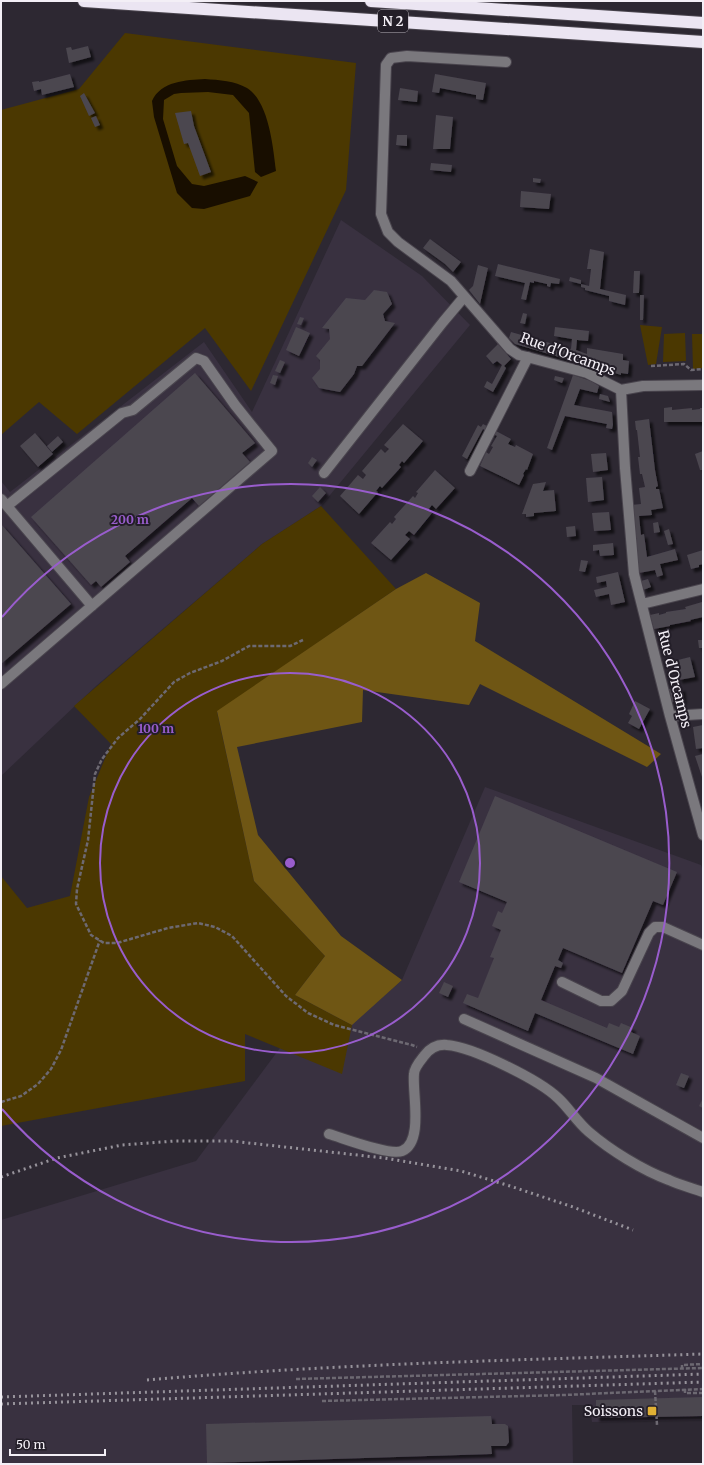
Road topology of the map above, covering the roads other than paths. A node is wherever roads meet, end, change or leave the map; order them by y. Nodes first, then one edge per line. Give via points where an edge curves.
1 (84, 1) edge
2 (371, 1) edge
3 (703, 23) edge
4 (703, 42) edge
5 (506, 62) dead end
6 (464, 297) junction
7 (528, 357) junction
8 (703, 385) edge
9 (622, 390) junction
10 (470, 471) dead end
11 (324, 472) dead end
12 (4, 503) edge
13 (703, 589) edge
14 (642, 604) junction
15 (92, 606) junction
16 (1, 684) edge
17 (703, 714) edge
18 (670, 716) junction
19 (703, 835) edge
20 (703, 945) edge
21 (562, 982) dead end
22 (464, 1019) dead end
23 (329, 1134) dead end
24 (703, 1138) edge
25 (703, 1192) edge

1 - 4 highway, N 2
2 - 3 highway, N 2
5 - 6 street, Rue d'Orcamps via 408,56 391,58 386,65 381,214 383,222 398,242 451,281
6 - 7 street, Rue d'Orcamps via 510,349
6 - 11 street
7 - 9 street, Rue d'Orcamps via 587,373
7 - 10 street
8 - 9 street via 643,386
9 - 14 street, Rue d'Orcamps via 629,526 634,574
12 - 15 street
12 - 15 street via 122,412 133,410 196,358 204,361 272,451
13 - 14 street
14 - 18 street, Rue d'Orcamps
15 - 16 street
17 - 18 street
18 - 19 street, Rue d'Orcamps
20 - 21 street via 663,927 655,928 649,933 622,991 611,1001 601,1001
22 - 24 street via 596,1078
23 - 25 street via 370,1147 402,1151 413,1138 416,1128 414,1073 427,1052 435,1046 447,1045 489,1058 519,1073 558,1098 588,1131 632,1162 667,1180

